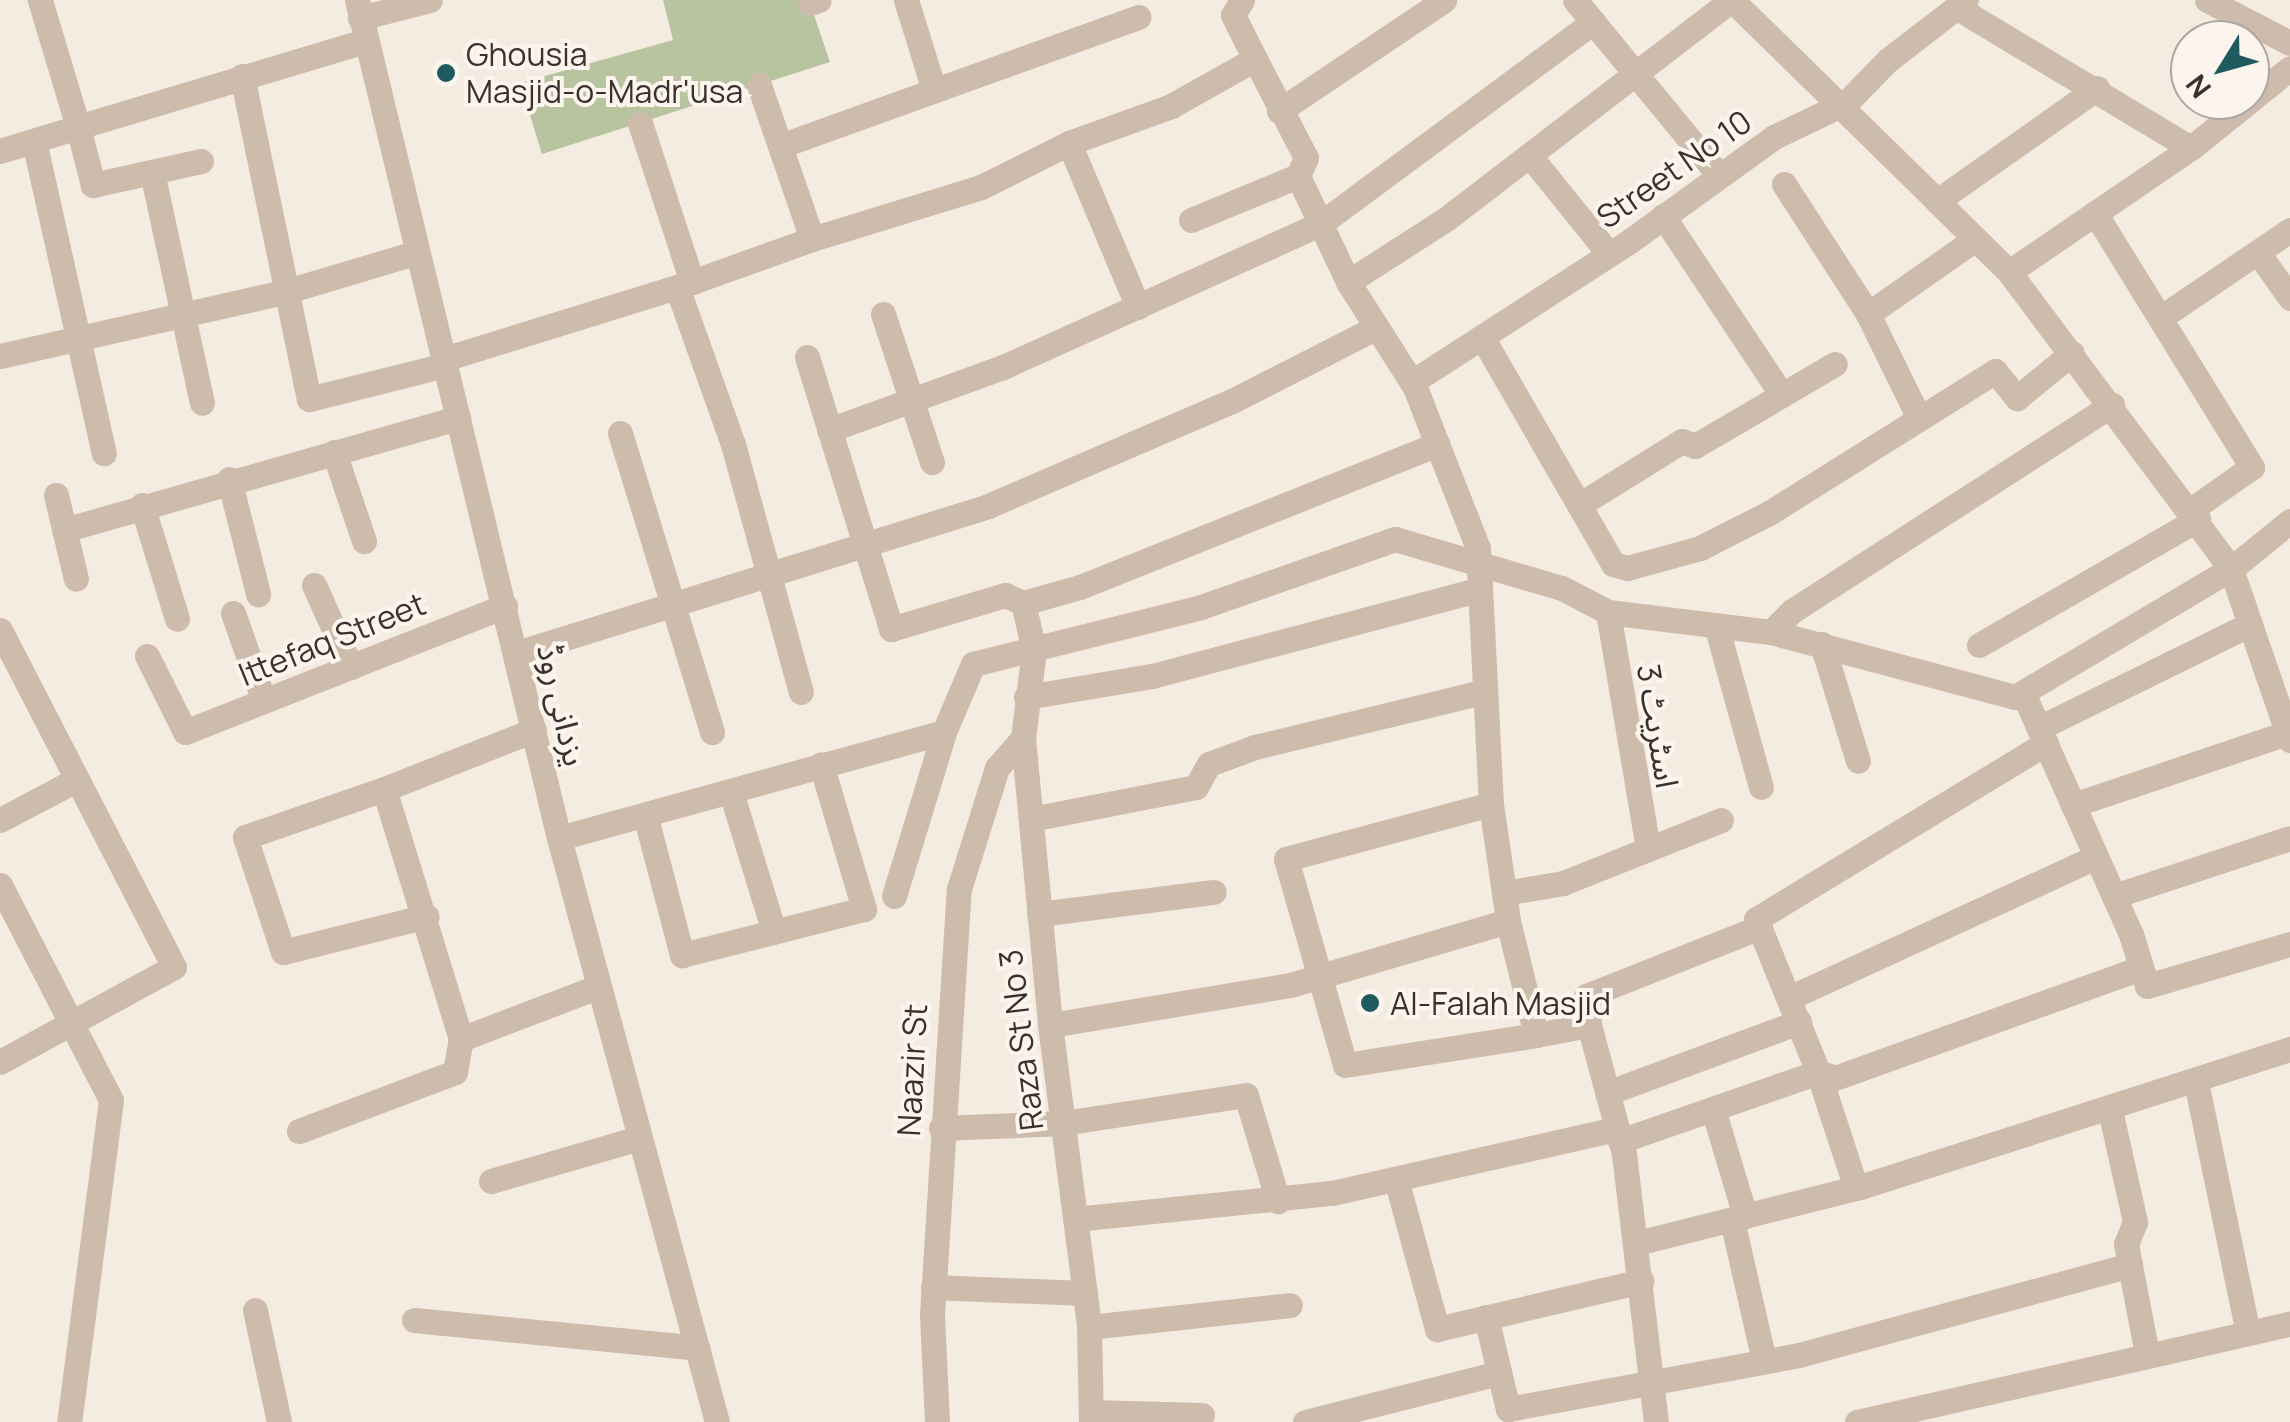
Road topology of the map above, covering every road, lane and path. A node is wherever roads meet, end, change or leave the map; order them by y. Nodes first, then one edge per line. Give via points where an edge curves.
1 (40, 0) edge
2 (430, 0) edge
3 (906, 0) edge
4 (1242, 0) edge
5 (1444, 0) edge
6 (1575, 0) edge
7 (1732, 0) edge
8 (2207, 0) edge
9 (1961, 4) edge
10 (1138, 17) dead end
11 (359, 20) edge
12 (1594, 22) junction
13 (2290, 43) edge
14 (1255, 58) junction
15 (2290, 68) edge
16 (1635, 73) junction
17 (242, 76) junction
18 (759, 85) dead end
19 (2097, 88) junction
20 (934, 90) junction
21 (1839, 106) junction
22 (1279, 111) junction
23 (640, 123) dead end
24 (78, 127) junction
25 (34, 140) junction
26 (1069, 143) junction
27 (780, 146) junction
28 (2190, 148) junction
29 (0, 151) edge
30 (1530, 156) junction
31 (201, 161) dead end
32 (152, 172) junction
33 (1719, 174) junction
34 (1298, 176) junction
35 (1784, 184) dead end
36 (1937, 201) junction
37 (2095, 213) junction
38 (1664, 216) junction
39 (1191, 220) dead end
40 (1320, 224) junction
41 (2290, 230) edge
42 (812, 239) junction
43 (1976, 239) junction
44 (414, 253) junction
45 (1610, 254) junction
46 (2258, 254) junction
47 (2009, 272) junction
48 (1348, 282) junction
49 (684, 285) junction
50 (284, 292) junction
51 (2290, 298) edge
52 (1138, 307) junction
53 (184, 314) junction
54 (883, 314) dead end
55 (1868, 314) junction
56 (2160, 318) junction
57 (1375, 328) junction
58 (1482, 336) junction
59 (77, 338) junction
60 (2072, 353) junction
61 (0, 356) edge
62 (807, 358) dead end
63 (444, 362) junction
64 (1834, 364) dead end
65 (1412, 382) junction
66 (1782, 395) junction
67 (912, 400) junction
68 (202, 403) dead end
69 (2112, 406) junction
70 (458, 418) junction
71 (1919, 418) junction
72 (829, 430) junction
73 (620, 433) dead end
74 (1437, 444) junction
75 (334, 452) junction
76 (104, 454) dead end
77 (932, 462) dead end
78 (229, 478) junction
79 (56, 495) dead end
80 (142, 505) junction
81 (1579, 506) junction
82 (2195, 514) junction
83 (2290, 521) edge
84 (64, 530) junction
85 (364, 541) dead end
86 (864, 542) junction
87 (2231, 569) junction
88 (766, 571) junction
89 (1479, 577) junction
90 (76, 580) dead end
91 (314, 586) dead end
92 (258, 594) dead end
93 (1024, 603) junction
94 (669, 605) junction
95 (505, 606) junction
96 (1608, 612) junction
97 (234, 613) dead end
98 (177, 619) dead end
99 (2250, 624) junction
100 (1716, 625) junction
101 (0, 630) edge
102 (1771, 632) junction
103 (1822, 644) junction
104 (1979, 645) dead end
105 (1034, 650) junction
106 (517, 653) junction
107 (148, 656) dead end
108 (351, 667) junction
109 (801, 692) dead end
110 (1483, 692) junction
111 (2023, 693) junction
112 (1026, 697) junction
113 (264, 701) junction
114 (534, 730) junction
115 (712, 732) dead end
116 (944, 732) junction
117 (2042, 736) junction
118 (2289, 736) edge
119 (1023, 738) junction
120 (1858, 761) dead end
121 (820, 764) junction
122 (76, 780) junction
123 (1760, 788) dead end
124 (384, 789) junction
125 (731, 792) junction
126 (1490, 804) junction
127 (2073, 805) junction
128 (646, 818) junction
129 (1031, 819) junction
130 (0, 820) edge
131 (1722, 820) dead end
132 (559, 838) junction
133 (2290, 838) edge
134 (1648, 850) junction
135 (2096, 857) junction
136 (0, 886) edge
137 (1214, 892) dead end
138 (1504, 893) junction
139 (894, 896) dead end
140 (2114, 896) junction
141 (1040, 914) junction
142 (427, 916) junction
143 (1508, 921) junction
144 (1760, 927) junction
145 (774, 932) junction
146 (2290, 944) edge
147 (2141, 968) junction
148 (1320, 977) junction
149 (597, 987) junction
150 (1794, 1010) junction
151 (73, 1024) junction
152 (1050, 1025) junction
153 (1589, 1026) junction
154 (1536, 1035) junction
155 (460, 1039) junction
156 (2290, 1049) edge
157 (0, 1062) edge
158 (1818, 1072) junction
159 (2196, 1082) junction
160 (1607, 1093) junction
161 (1713, 1108) junction
162 (2110, 1110) junction
163 (1063, 1123) junction
164 (941, 1128) junction
165 (300, 1131) dead end
166 (1619, 1135) junction
167 (636, 1140) junction
168 (1396, 1180) junction
169 (490, 1181) dead end
170 (1856, 1188) junction
171 (1278, 1201) junction
172 (1738, 1218) junction
173 (1075, 1219) junction
174 (1637, 1243) junction
175 (2130, 1265) junction
176 (1641, 1281) junction
177 (933, 1287) junction
178 (1085, 1292) junction
179 (1290, 1305) dead end
180 (256, 1310) dead end
181 (1486, 1317) junction
182 (414, 1320) dead end
183 (2290, 1324) edge
184 (1089, 1326) junction
185 (2248, 1332) junction
186 (698, 1348) junction
187 (2147, 1354) junction
188 (1764, 1361) junction
189 (1500, 1373) junction
190 (1651, 1382) junction
191 (1202, 1416) dead end
192 (1091, 1417) edge
193 (68, 1422) edge
194 (279, 1422) edge
195 (717, 1422) edge
196 (936, 1422) edge
197 (1305, 1422) edge
198 (1656, 1422) edge
199 (1856, 1422) edge

1 - 24 street
2 - 11 street
3 - 20 street
4 - 14 street via 1233,15
5 - 22 street
6 - 12 street
7 - 16 street
7 - 21 street
8 - 13 street
9 - 19 street
9 - 21 street, Street No 10
10 - 20 street
11 - 17 street
11 - 44 street, یزدانی روڈ
12 - 16 street
12 - 40 street
14 - 22 street
14 - 26 street via 1171,106
15 - 28 street
16 - 30 street
16 - 33 street
17 - 24 street
17 - 50 street
18 - 27 street
19 - 28 street
19 - 36 street
20 - 27 street
21 - 33 street, Street No 10 via 1774,137
21 - 36 street
22 - 34 street via 1306,158
23 - 49 street
24 - 25 street
24 - 32 street via 92,185
25 - 29 street
25 - 59 street
26 - 42 street via 933,206
26 - 52 street
27 - 42 street
28 - 37 street
30 - 45 street
30 - 48 street
31 - 32 street
32 - 53 street
33 - 38 street, Street No 10
34 - 39 street
34 - 40 street
35 - 55 street
36 - 43 street
37 - 47 street
37 - 56 street
38 - 45 street, Street No 10
38 - 66 street
40 - 48 street
40 - 52 street
41 - 46 street
42 - 49 street
43 - 47 street
43 - 55 street
44 - 50 street
44 - 63 street, یزدانی روڈ
45 - 58 street, Street No 10
46 - 51 street
46 - 56 street
47 - 60 street
48 - 57 street
49 - 63 street
49 - 88 street
50 - 53 street
50 - 63 street via 309,399
52 - 67 street
53 - 59 street
53 - 68 street
54 - 67 street
55 - 71 street
56 - 82 street via 2252,466
57 - 65 street
57 - 86 street via 1054,479
58 - 65 street, Street No 10
58 - 81 street
59 - 61 street
59 - 76 street
60 - 69 street
60 - 71 street via 2016,398 1995,371
62 - 72 street
63 - 70 street, یزدانی روڈ
64 - 66 street
65 - 74 street
66 - 81 street via 1696,446 1682,441
67 - 72 street
67 - 77 street
69 - 82 street
69 - 102 street via 1792,611
70 - 75 street
70 - 95 street, یزدانی روڈ
71 - 81 street via 1700,548 1628,568 1613,564
72 - 86 street
73 - 94 street
74 - 89 street
74 - 93 street via 1098,580
75 - 78 street
75 - 85 street
78 - 80 street
78 - 92 street
79 - 84 street
80 - 84 street
80 - 98 street
82 - 87 street
82 - 104 street
83 - 87 street
84 - 90 street
86 - 88 street
86 - 93 street via 891,629 1005,595
87 - 99 street
87 - 111 street
88 - 94 street
88 - 109 street
89 - 96 street via 1562,588
89 - 105 street via 1395,538 1201,607
89 - 110 street
89 - 112 street via 1152,676
91 - 108 street
93 - 105 street
94 - 106 street
94 - 115 street
95 - 106 street, یزدانی روڈ
95 - 108 street, Ittefaq Street
96 - 100 street
96 - 134 street, اسٹریٹ 3
97 - 113 street
99 - 117 street
99 - 118 street
100 - 102 street
100 - 123 street
101 - 122 street
102 - 103 street
103 - 111 street via 2015,698
103 - 120 street
105 - 112 street, Raza St No 3
105 - 116 street via 973,664
106 - 114 street, یزدانی روڈ
107 - 113 street, Ittefaq Street via 182,732
108 - 113 street, Ittefaq Street
110 - 126 street
110 - 129 street via 1255,746 1209,764 1196,786
111 - 117 street
112 - 119 street, Raza St No 3
114 - 124 street
114 - 132 street, یزدانی روڈ
116 - 121 street
116 - 139 street
117 - 127 street
117 - 144 street via 1756,919
118 - 127 street
119 - 129 street, Raza St No 3
119 - 164 street, Naazir St via 997,768 959,888
121 - 125 street
121 - 145 street via 864,909
122 - 130 street
122 - 151 street via 174,967
124 - 142 street
124 - 142 street via 244,837 277,936 283,952
125 - 128 street
125 - 145 street
126 - 138 street
126 - 148 street via 1286,859
127 - 135 street
128 - 132 street
128 - 145 street via 682,955
129 - 141 street, Raza St No 3
131 - 134 street
132 - 149 street, یزدانی روڈ
133 - 140 street
134 - 138 street via 1563,883
135 - 140 street
135 - 150 street
136 - 151 street
137 - 141 street
138 - 143 street
140 - 147 street
141 - 152 street, Raza St No 3
142 - 155 street
143 - 148 street
143 - 154 street
144 - 150 street
144 - 153 street via 1586,996
146 - 147 street via 2147,986
147 - 158 street via 1835,1078
148 - 152 street
148 - 154 street via 1345,1065
149 - 155 street
149 - 167 street, یزدانی روڈ
150 - 158 street
150 - 160 street
151 - 157 street
151 - 193 street via 111,1100 111,1123
152 - 163 street, Raza St No 3
153 - 154 street
153 - 160 street
155 - 165 street via 455,1072
156 - 159 street
158 - 161 street
158 - 170 street
159 - 162 street
159 - 185 street
160 - 166 street
161 - 166 street
161 - 172 street
162 - 170 street
162 - 175 street via 2136,1222 2126,1244
163 - 164 street
163 - 171 street via 1246,1095
163 - 173 street, Raza St No 3
164 - 177 street, Naazir St
166 - 168 street
166 - 174 street
167 - 169 street
167 - 186 street, یزدانی روڈ
168 - 171 street
168 - 181 street via 1437,1329
170 - 172 street
171 - 173 street
172 - 174 street
172 - 188 street
173 - 178 street, Raza St No 3
174 - 176 street
175 - 187 street
175 - 188 street
176 - 181 street
176 - 190 street
177 - 178 street
177 - 196 street, Naazir St
178 - 184 street, Raza St No 3
179 - 184 street
180 - 194 street
181 - 189 street
182 - 186 street
183 - 185 street
184 - 192 street, Raza St No 3
185 - 187 street
186 - 195 street, یزدانی روڈ
187 - 199 street
188 - 190 street
189 - 190 street via 1508,1410
189 - 197 street
190 - 198 street
191 - 192 street

